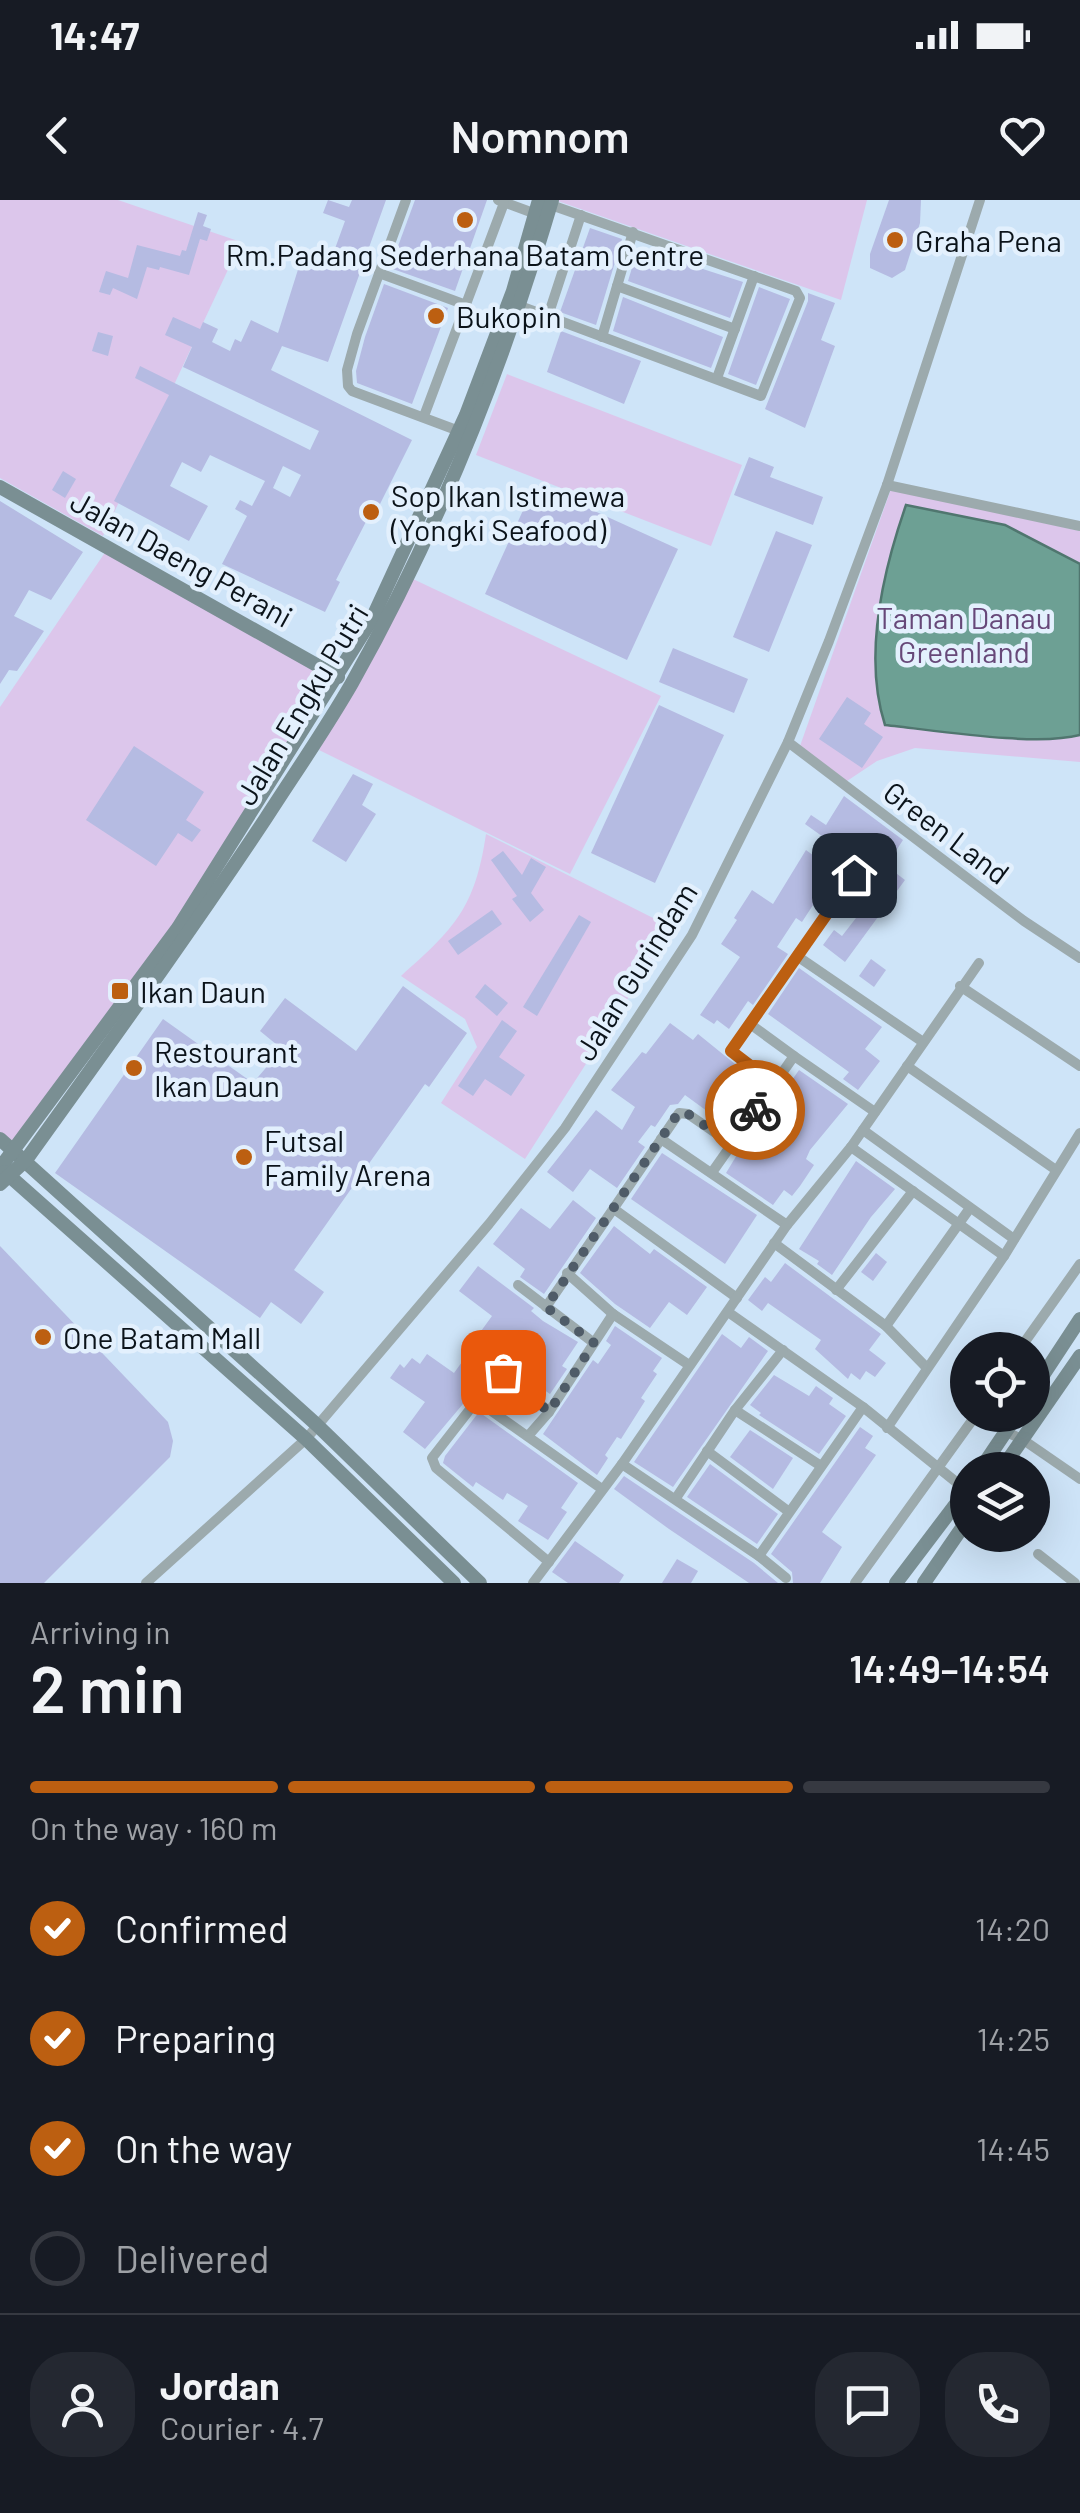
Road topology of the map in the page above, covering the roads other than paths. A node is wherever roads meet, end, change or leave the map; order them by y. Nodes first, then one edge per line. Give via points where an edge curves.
1 (406, 200) edge
2 (980, 200) edge
3 (501, 201) edge
4 (545, 205) edge
5 (581, 214) junction
6 (634, 232) junction
7 (379, 273) junction
8 (754, 276) junction
9 (617, 286) junction
10 (466, 306) junction
11 (520, 306) junction
12 (548, 316) junction
13 (735, 329) junction
14 (602, 337) junction
15 (716, 378) junction
16 (424, 416) junction
17 (459, 431) junction
18 (887, 485) junction
19 (0, 487) edge
20 (1080, 526) edge
21 (338, 677) junction
22 (788, 742) junction
23 (854, 875) dead end
24 (798, 956) junction
25 (1080, 958) edge
26 (979, 963) dead end
27 (960, 986) junction
28 (750, 1024) junction
29 (922, 1042) junction
30 (794, 1056) junction
31 (907, 1066) junction
32 (1080, 1066) edge
33 (774, 1084) junction
34 (875, 1112) junction
35 (863, 1130) junction
36 (1080, 1133) edge
37 (0, 1139) edge
38 (662, 1139) junction
39 (730, 1143) junction
40 (851, 1147) junction
41 (20, 1156) junction
42 (1056, 1170) junction
43 (713, 1171) junction
44 (2, 1172) edge
45 (913, 1191) junction
46 (970, 1208) junction
47 (614, 1209) junction
48 (959, 1224) junction
49 (787, 1225) junction
50 (1014, 1239) junction
51 (774, 1244) junction
52 (1004, 1256) junction
53 (1080, 1264) edge
54 (567, 1273) junction
55 (518, 1285) dead end
56 (836, 1290) junction
57 (736, 1298) junction
58 (546, 1307) junction
59 (728, 1312) junction
60 (613, 1314) junction
61 (1080, 1318) edge
62 (886, 1326) junction
63 (1033, 1332) edge
64 (594, 1343) junction
65 (784, 1350) junction
66 (1080, 1356) edge
67 (1050, 1364) edge
68 (688, 1365) junction
69 (926, 1367) junction
70 (476, 1400) junction
71 (863, 1406) junction
72 (736, 1410) junction
73 (549, 1412) junction
74 (318, 1426) junction
75 (886, 1428) junction
76 (965, 1432) edge
77 (1006, 1432) joint
78 (528, 1436) junction
79 (306, 1439) junction
80 (1022, 1439) junction
81 (707, 1451) junction
82 (992, 1452) edge
83 (1013, 1452) edge
84 (622, 1464) junction
85 (821, 1466) junction
86 (939, 1470) junction
87 (950, 1477) edge
88 (1080, 1479) edge
89 (602, 1489) junction
90 (676, 1498) junction
91 (788, 1510) junction
92 (950, 1512) edge
93 (950, 1545) edge
94 (1038, 1554) dead end
95 (759, 1556) junction
96 (550, 1562) junction
97 (786, 1578) dead end
98 (146, 1583) edge
99 (454, 1583) edge
100 (480, 1583) edge
101 (533, 1583) edge
102 (856, 1583) edge
103 (896, 1583) edge
104 (924, 1583) edge
105 (1075, 1583) edge

1 - 7 street
2 - 18 street, Jalan Gurindam
3 - 4 street
3 - 10 street
4 - 5 street
4 - 11 main road, Jalan Engku Putri
4 - 17 main road, Jalan Engku Putri
5 - 6 street
5 - 12 street
6 - 8 street
6 - 9 street
7 - 10 street
7 - 16 street via 347,370 348,386
8 - 13 street
8 - 15 street via 800,298 763,394
9 - 13 street
9 - 14 street
10 - 16 street
11 - 12 street
11 - 41 main road, Jalan Engku Putri via 454,474 351,684 185,940
12 - 14 street
13 - 15 street
14 - 15 street
16 - 17 street
17 - 21 main road, Jalan Engku Putri via 404,555
18 - 20 street
18 - 22 street, Jalan Gurindam
19 - 21 main road, Jalan Daeng Perani
21 - 41 main road, Jalan Engku Putri via 178,928
22 - 25 street, Green Land
22 - 74 street, Jalan Gurindam via 692,935 566,1128
23 - 24 street
24 - 28 street
24 - 29 street
26 - 27 street
27 - 29 street
27 - 32 street
28 - 30 street
28 - 33 street via 731,1051
29 - 31 street
30 - 33 street
30 - 34 street
31 - 34 street
31 - 42 street
33 - 39 street
34 - 35 street
35 - 40 street
35 - 46 street
36 - 42 street
37 - 41 main road
38 - 39 street via 679,1112
38 - 43 street
38 - 47 street
39 - 43 street
40 - 45 street
40 - 49 street
41 - 44 main road, Jalan Engku Putri
41 - 74 main road
42 - 50 street
43 - 49 street
44 - 79 main road
45 - 48 street
45 - 56 street
46 - 48 street
46 - 50 street
47 - 54 street
47 - 57 street
48 - 52 street
48 - 62 street
49 - 51 street
50 - 52 street
51 - 56 street
51 - 57 street
52 - 69 street
53 - 63 street
54 - 58 street
54 - 60 street
55 - 58 street
56 - 62 street
57 - 59 street
58 - 64 street
59 - 65 street
59 - 68 street
60 - 64 street
60 - 68 street
61 - 67 main road
62 - 69 street
64 - 73 street
65 - 71 street
65 - 72 street
66 - 80 main road
68 - 84 street
69 - 75 street
70 - 73 street via 503,1372
70 - 78 street
70 - 96 street via 432,1463
71 - 75 street
71 - 85 street
72 - 81 street
72 - 85 street
73 - 78 street
74 - 79 street, Jalan Gurindam
74 - 100 main road
75 - 86 street
76 - 86 street
77 - 80 street
77 - 82 main road
78 - 89 street
79 - 98 street, Jalan Gurindam
79 - 99 main road
80 - 83 main road
80 - 88 street
81 - 90 street
81 - 91 street
84 - 89 street
84 - 90 street
85 - 91 street
86 - 87 street
86 - 102 street
89 - 96 street
90 - 95 street
91 - 95 street
92 - 103 main road
93 - 104 main road
94 - 105 street
95 - 97 street
96 - 101 street

